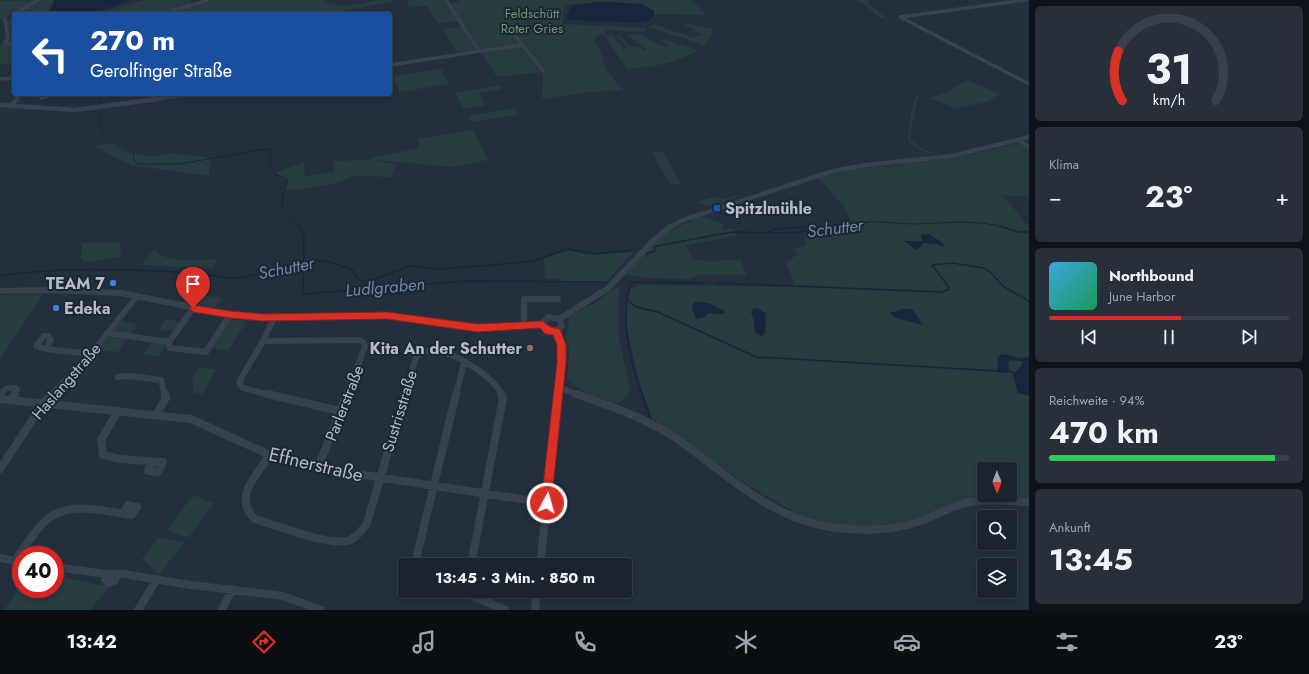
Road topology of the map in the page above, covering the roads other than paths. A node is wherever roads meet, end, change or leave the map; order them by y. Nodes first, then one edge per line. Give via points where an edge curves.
1 (40, 0) edge
2 (208, 0) edge
3 (446, 0) edge
4 (1026, 0) edge
5 (18, 12) edge
6 (168, 12) edge
7 (12, 15) edge
8 (0, 19) edge
9 (5, 20) junction
10 (510, 29) dead end
11 (5, 42) junction
12 (0, 43) edge
13 (12, 45) edge
14 (522, 45) junction
15 (479, 51) junction
16 (392, 65) edge
17 (544, 72) dead end
18 (12, 78) edge
19 (0, 79) edge
20 (1029, 84) edge
21 (19, 96) edge
22 (178, 96) edge
23 (0, 105) edge
24 (11, 106) junction
25 (1029, 137) edge
26 (1020, 141) junction
27 (1029, 147) edge
28 (0, 291) edge
29 (137, 296) junction
30 (558, 299) dead end
31 (193, 308) junction
32 (230, 315) junction
33 (274, 318) junction
34 (559, 319) junction
35 (542, 324) junction
36 (524, 325) junction
37 (556, 331) junction
38 (107, 334) junction
39 (263, 341) junction
40 (169, 342) junction
41 (46, 349) dead end
42 (91, 354) junction
43 (464, 362) junction
44 (118, 377) dead end
45 (558, 387) junction
46 (0, 395) edge
47 (0, 399) edge
48 (11, 400) junction
49 (44, 402) junction
50 (118, 411) junction
51 (340, 412) junction
52 (156, 415) junction
53 (270, 455) junction
54 (151, 462) dead end
55 (318, 468) junction
56 (0, 469) edge
57 (380, 478) junction
58 (433, 486) junction
59 (486, 493) junction
60 (1029, 502) edge
61 (547, 503) junction
62 (123, 513) dead end
63 (28, 546) edge
64 (0, 558) edge
65 (417, 558) edge
66 (472, 558) edge
67 (541, 558) edge
68 (12, 560) edge
69 (64, 567) edge
70 (157, 579) junction
71 (232, 589) junction
72 (478, 598) edge
73 (536, 598) edge
74 (307, 607) edge
75 (138, 610) edge
76 (222, 610) edge
77 (322, 610) edge
78 (505, 610) edge
79 (535, 610) edge

1 - 5 street
2 - 6 street
3 - 15 street
4 - 20 street via 900,17
7 - 9 street
8 - 9 street
9 - 11 street via 8,38
10 - 14 street
11 - 12 street
11 - 13 street
14 - 15 street
14 - 17 street
15 - 16 street
18 - 19 street
21 - 24 street
22 - 24 street via 63,110
23 - 24 street
25 - 26 street
26 - 27 street
26 - 34 street via 952,156 848,167 698,214 668,227 653,239 613,284
28 - 29 street via 75,291
29 - 31 street
29 - 38 street, Haslangstraße
30 - 36 street via 524,299
31 - 32 street
31 - 40 street
32 - 33 street
32 - 40 street via 206,352 170,348
33 - 36 street via 373,315 478,328
33 - 39 street
34 - 35 street via 548,317
34 - 37 street via 562,326
35 - 36 street
35 - 37 street via 548,331
37 - 45 street via 562,351
38 - 40 street
38 - 42 street, Haslangstraße
39 - 51 street via 240,380 243,388
39 - 51 street, Parlerstraße via 359,340 364,343 365,347
41 - 42 street
42 - 49 street, Haslangstraße
43 - 57 street, Sustrisstraße via 436,350 425,351 416,357
43 - 58 street
43 - 59 street, Sustrisstraße via 483,374 500,388 503,394
44 - 52 street via 161,380 166,398
45 - 60 street via 650,424 762,501 799,520 824,526 889,528 917,523 954,506 975,501
45 - 61 street
46 - 48 street via 4,389 16,388 17,391
47 - 48 street, Effnerstraße
48 - 49 street, Effnerstraße
49 - 50 street, Effnerstraße
49 - 56 street, Haslangstraße
50 - 52 street, Effnerstraße
50 - 54 street via 101,440 102,455
51 - 55 street, Parlerstraße
52 - 53 street, Effnerstraße via 191,419
53 - 55 street, Effnerstraße
53 - 57 street via 244,499 244,508 248,514 255,519 328,540 348,541 363,530
55 - 57 street, Effnerstraße
57 - 58 street, Effnerstraße
58 - 59 street, Effnerstraße
58 - 65 street
59 - 61 street, Effnerstraße
59 - 66 street
61 - 67 street
62 - 63 street via 83,508 62,510 44,522
64 - 68 street
69 - 70 street via 107,574 105,579 108,583 115,580 117,574
70 - 71 street
70 - 75 street
71 - 74 street via 283,596
71 - 76 street
72 - 78 street
73 - 79 street
74 - 77 street

